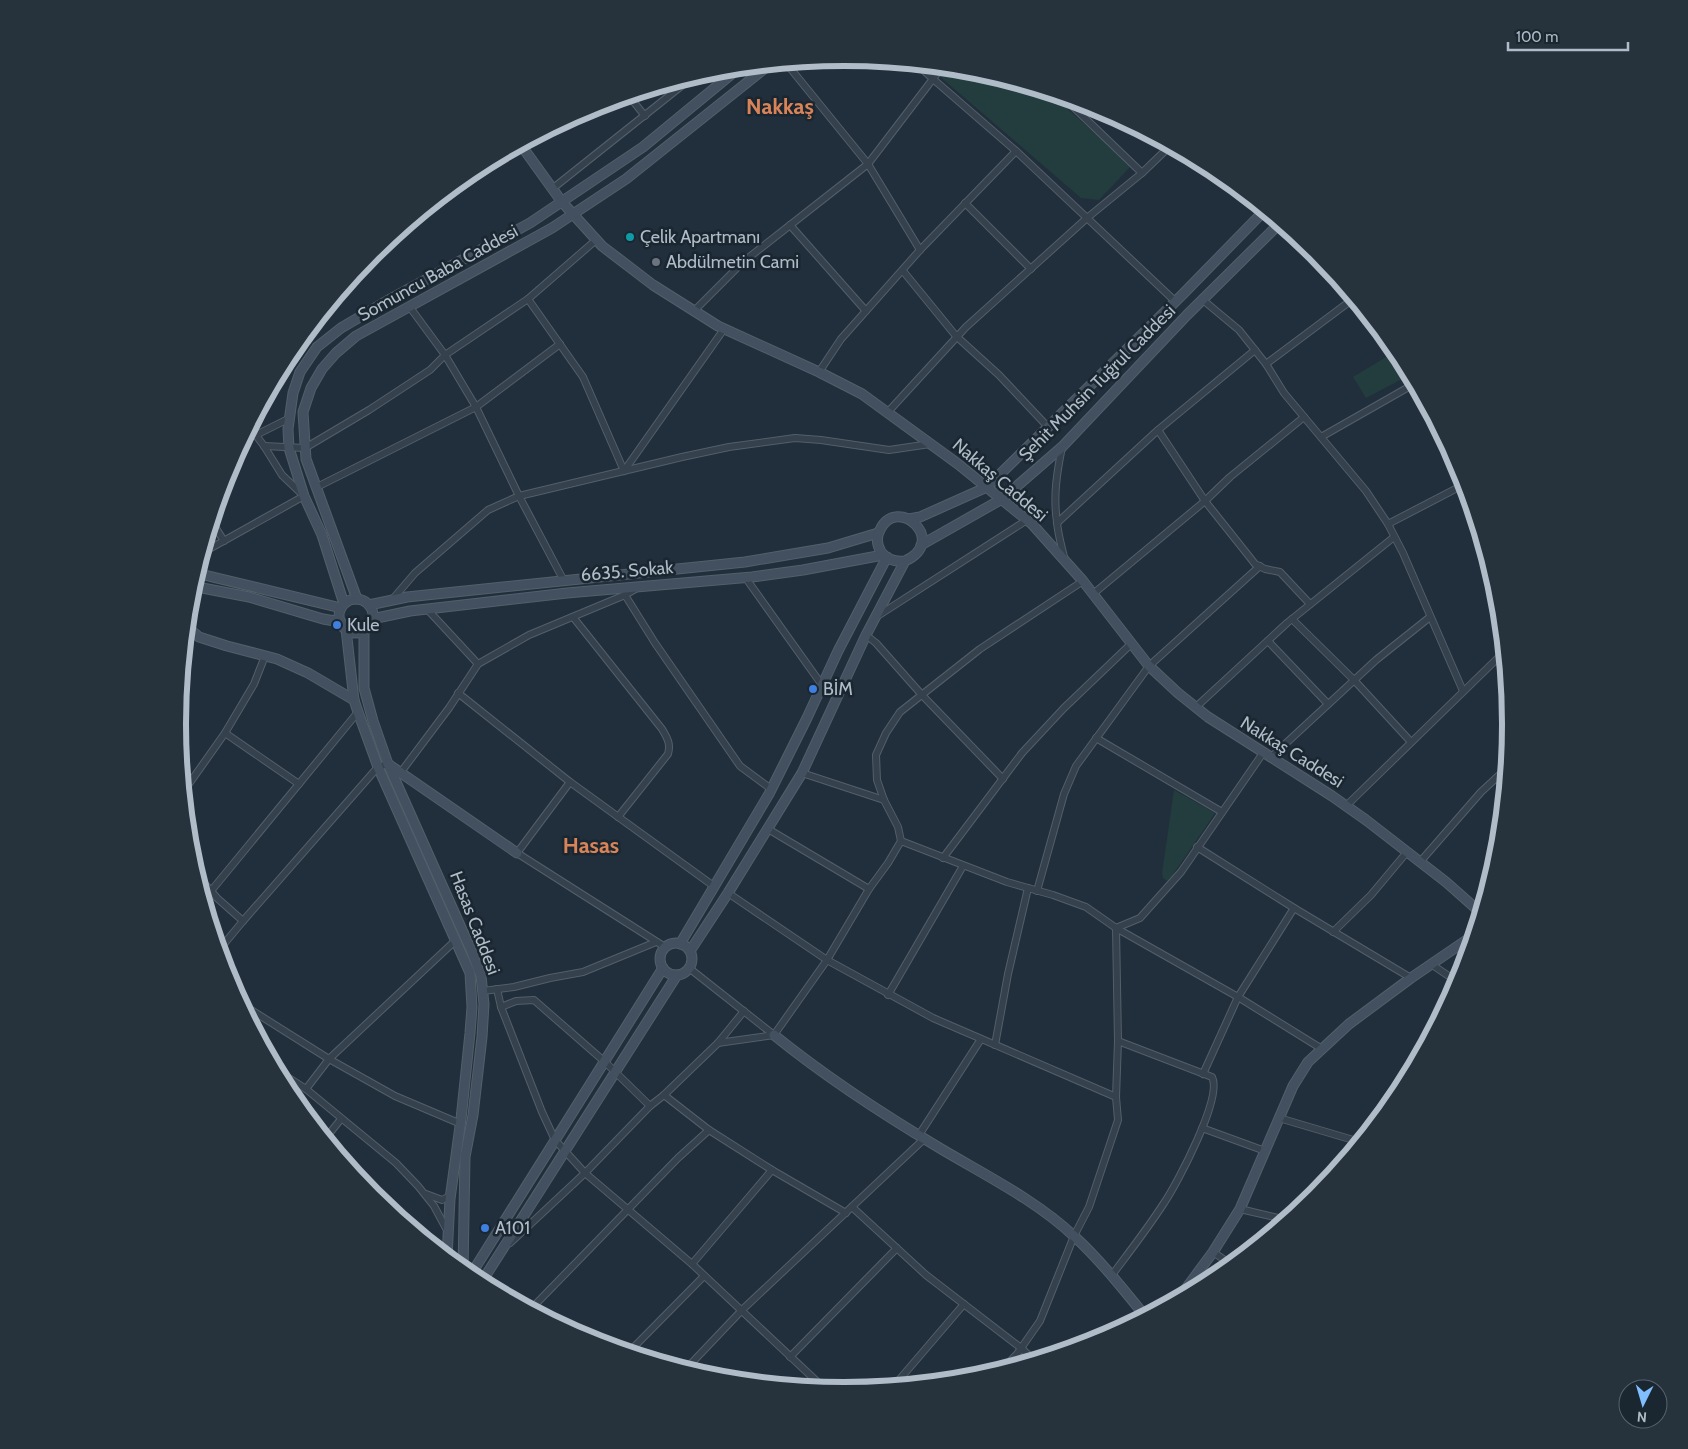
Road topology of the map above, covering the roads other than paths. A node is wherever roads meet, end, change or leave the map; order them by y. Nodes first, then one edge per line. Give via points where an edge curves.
1 (791, 69) edge
2 (924, 71) edge
3 (759, 72) edge
4 (937, 73) edge
5 (726, 78) edge
6 (932, 80) junction
7 (680, 88) edge
8 (633, 101) edge
9 (1074, 108) edge
10 (645, 116) junction
11 (524, 149) edge
12 (1016, 150) junction
13 (1166, 150) edge
14 (868, 164) junction
15 (1142, 173) junction
16 (552, 189) junction
17 (562, 202) junction
18 (965, 204) junction
19 (572, 214) junction
20 (1260, 215) edge
21 (1088, 218) junction
22 (790, 225) junction
23 (1275, 228) edge
24 (596, 240) junction
25 (920, 250) junction
26 (1031, 269) junction
27 (903, 271) junction
28 (528, 299) junction
29 (1203, 300) junction
30 (1176, 302) junction
31 (1349, 302) edge
32 (409, 306) junction
33 (694, 311) junction
34 (866, 311) junction
35 (724, 329) junction
36 (956, 336) junction
37 (560, 344) junction
38 (1255, 350) junction
39 (445, 355) junction
40 (1266, 364) junction
41 (819, 372) junction
42 (1409, 387) edge
43 (476, 407) junction
44 (887, 413) junction
45 (1304, 417) junction
46 (290, 418) junction
47 (1048, 427) junction
48 (1158, 430) junction
49 (256, 435) joint
50 (1321, 437) junction
51 (930, 444) junction
52 (264, 446) junction
53 (1062, 447) junction
54 (289, 448) junction
55 (305, 448) junction
56 (624, 471) junction
57 (317, 487) junction
58 (987, 487) junction
59 (1458, 488) edge
60 (304, 496) junction
61 (519, 496) junction
62 (1002, 499) junction
63 (1205, 501) junction
64 (909, 519) junction
65 (1027, 520) junction
66 (1057, 523) junction
67 (1388, 524) junction
68 (216, 528) edge
69 (878, 533) junction
70 (1394, 536) junction
71 (224, 540) junction
72 (921, 545) junction
73 (210, 548) edge
74 (885, 556) junction
75 (905, 561) junction
76 (1065, 562) junction
77 (1260, 566) junction
78 (203, 575) edge
79 (745, 577) junction
80 (564, 581) junction
81 (1083, 581) junction
82 (640, 586) junction
83 (200, 588) edge
84 (1093, 594) junction
85 (625, 595) junction
86 (357, 599) junction
87 (391, 601) junction
88 (1310, 604) junction
89 (369, 605) junction
90 (342, 606) junction
91 (427, 609) junction
92 (573, 617) junction
93 (1430, 617) junction
94 (875, 618) junction
95 (372, 619) junction
96 (1292, 619) junction
97 (343, 626) junction
98 (364, 630) junction
99 (192, 632) edge
100 (866, 635) junction
101 (1268, 641) junction
102 (1132, 643) junction
103 (265, 656) junction
104 (1499, 657) edge
105 (478, 664) junction
106 (1149, 666) junction
107 (1354, 680) junction
108 (822, 685) junction
109 (1463, 691) junction
110 (458, 693) junction
111 (922, 695) junction
112 (354, 700) junction
113 (1328, 704) junction
114 (1196, 708) junction
115 (358, 712) junction
116 (225, 732) junction
117 (1096, 738) junction
118 (1411, 742) junction
119 (1267, 755) junction
120 (388, 764) junction
121 (378, 767) junction
122 (401, 772) junction
123 (802, 774) junction
124 (1500, 774) edge
125 (1496, 778) junction
126 (1002, 779) junction
127 (570, 782) junction
128 (1500, 782) edge
129 (189, 784) edge
130 (299, 784) junction
131 (771, 789) junction
132 (884, 800) junction
133 (1346, 806) junction
134 (1222, 812) junction
135 (618, 818) junction
136 (768, 829) junction
137 (901, 841) junction
138 (1198, 848) junction
139 (1407, 852) junction
140 (517, 854) junction
141 (943, 858) junction
142 (1420, 862) junction
143 (963, 866) junction
144 (206, 885) edge
145 (715, 887) junction
146 (1028, 888) junction
147 (869, 889) junction
148 (211, 891) junction
149 (1037, 891) junction
150 (728, 893) junction
151 (1294, 908) junction
152 (1476, 909) edge
153 (243, 921) junction
154 (1116, 928) junction
155 (1333, 932) junction
156 (456, 940) junction
157 (1465, 941) edge
158 (656, 942) junction
159 (224, 944) edge
160 (680, 944) junction
161 (665, 947) junction
162 (690, 951) junction
163 (827, 960) junction
164 (1431, 964) junction
165 (663, 968) junction
166 (690, 968) junction
167 (678, 975) junction
168 (1410, 978) junction
169 (1451, 978) edge
170 (497, 988) junction
171 (483, 991) junction
172 (888, 995) junction
173 (1238, 997) junction
174 (501, 1007) junction
175 (251, 1010) edge
176 (744, 1011) junction
177 (774, 1035) junction
178 (980, 1039) junction
179 (1118, 1041) junction
180 (718, 1043) junction
181 (995, 1045) junction
182 (1322, 1049) junction
183 (329, 1059) junction
184 (605, 1062) junction
185 (615, 1072) junction
186 (1203, 1074) junction
187 (290, 1078) edge
188 (306, 1089) junction
189 (664, 1095) junction
190 (1116, 1097) junction
191 (650, 1106) junction
192 (1279, 1118) junction
193 (342, 1119) junction
194 (460, 1124) junction
195 (1202, 1128) junction
196 (710, 1130) junction
197 (329, 1134) edge
198 (921, 1137) junction
199 (555, 1140) junction
200 (1354, 1140) edge
201 (1265, 1151) junction
202 (564, 1152) junction
203 (772, 1170) junction
204 (585, 1173) junction
205 (451, 1191) junction
206 (423, 1192) junction
207 (852, 1207) junction
208 (1240, 1209) junction
209 (628, 1210) junction
210 (846, 1213) junction
211 (1279, 1218) edge
212 (448, 1233) junction
213 (1074, 1236) junction
214 (897, 1248) junction
215 (503, 1249) junction
216 (447, 1250) edge
217 (1213, 1252) junction
218 (463, 1261) edge
219 (1226, 1261) edge
220 (692, 1264) junction
221 (474, 1269) edge
222 (1112, 1275) junction
223 (485, 1276) edge
224 (704, 1276) junction
225 (1188, 1286) edge
226 (964, 1304) junction
227 (535, 1305) edge
228 (742, 1310) junction
229 (1141, 1312) edge
230 (633, 1348) edge
231 (1021, 1348) junction
232 (1029, 1356) edge
233 (790, 1357) junction
234 (1009, 1361) edge
235 (691, 1364) edge
236 (898, 1380) edge
237 (817, 1382) edge

1 - 14 street
2 - 6 street
3 - 19 main road, Somuncu Baba Caddesi via 626,179
4 - 6 street
5 - 17 main road, Somuncu Baba Caddesi via 643,147
6 - 12 street
6 - 14 street
7 - 10 street
8 - 10 street
9 - 15 street
10 - 16 street
11 - 16 main road, Nakkaş Caddesi
12 - 18 street
12 - 21 street
13 - 15 street
14 - 22 street
14 - 25 street
15 - 21 street
16 - 17 main road, Nakkaş Caddesi
17 - 19 main road, Nakkaş Caddesi
17 - 46 main road, Somuncu Baba Caddesi via 341,328 317,347 300,372
18 - 25 street
18 - 26 street
19 - 24 main road, Nakkaş Caddesi
19 - 32 main road, Somuncu Baba Caddesi
20 - 30 main road, Şehit Muhsin Tuğrul Caddesi
21 - 26 street
21 - 30 street
22 - 33 street via 743,262
22 - 34 street
23 - 29 main road, Şehit Muhsin Tuğrul Caddesi
24 - 28 street
24 - 33 main road, Nakkaş Caddesi
25 - 27 street
26 - 36 street
27 - 34 street
27 - 36 street
28 - 37 street
28 - 39 street
29 - 38 street via 1239,330
29 - 53 main road, Şehit Muhsin Tuğrul Caddesi
30 - 47 main road, Şehit Muhsin Tuğrul Caddesi
31 - 40 street
32 - 39 street
32 - 55 main road, Somuncu Baba Caddesi via 356,336 322,369 303,412
33 - 35 main road, Nakkaş Caddesi
34 - 41 street via 841,339
35 - 41 main road, Nakkaş Caddesi
35 - 56 street
36 - 44 street
36 - 47 street
37 - 43 street
37 - 56 street via 583,378
38 - 40 street
38 - 48 street
39 - 43 street
39 - 55 street via 430,370
40 - 45 street
41 - 44 main road, Nakkaş Caddesi via 862,394
42 - 50 street
43 - 57 street
43 - 61 street
44 - 51 main road, Nakkaş Caddesi
45 - 50 street
45 - 63 street
46 - 49 street
46 - 54 main road, Somuncu Baba Caddesi
47 - 58 main road, Şehit Muhsin Tuğrul Caddesi
48 - 63 street
48 - 66 street
49 - 52 street
50 - 67 street via 1366,491
51 - 56 street via 888,450 795,438 729,447
51 - 58 main road, Nakkaş Caddesi
52 - 54 street
52 - 60 street via 282,474
53 - 62 main road, Şehit Muhsin Tuğrul Caddesi
53 - 66 street via 1056,476
54 - 55 street
54 - 60 main road, Somuncu Baba Caddesi
55 - 57 main road, Somuncu Baba Caddesi
56 - 61 street
57 - 86 main road, Somuncu Baba Caddesi
58 - 62 main road, Nakkaş Caddesi
58 - 64 main road, Şehit Muhsin Tuğrul Caddesi
59 - 67 street
60 - 71 street
60 - 90 main road, Somuncu Baba Caddesi via 322,535
61 - 80 street
61 - 87 street via 488,510 415,572
62 - 65 main road, Nakkaş Caddesi
62 - 72 main road, Şehit Muhsin Tuğrul Caddesi
63 - 77 street
63 - 84 street
64 - 69 main road via 902,517 887,521
64 - 72 main road via 920,530
65 - 76 main road, Nakkaş Caddesi
65 - 94 street
66 - 76 street
67 - 70 street
68 - 71 street
69 - 74 main road via 879,548
69 - 80 main road, 6635. Sokak via 828,548 745,562
70 - 88 street
70 - 93 street
71 - 73 street
72 - 75 main road via 912,558
74 - 75 main road via 897,562
74 - 79 main road, 6635. Sokak
74 - 108 main road
75 - 94 main road
76 - 81 main road, Nakkaş Caddesi
77 - 88 street via 1280,572
77 - 106 street
78 - 90 main road
79 - 82 main road, 6635. Sokak
79 - 108 street
80 - 87 main road, 6635. Sokak
81 - 84 main road, Nakkaş Caddesi
81 - 111 street via 980,649
82 - 85 street
82 - 91 main road, 6635. Sokak
83 - 97 main road via 249,597
84 - 102 main road, Nakkaş Caddesi
85 - 92 street
85 - 131 street via 740,766
86 - 89 main road
86 - 90 main road
87 - 89 main road, 6635. Sokak
88 - 96 street
89 - 95 main road
90 - 97 main road via 339,617
91 - 95 main road, 6635. Sokak
91 - 105 street
92 - 105 street via 529,635
92 - 135 street via 669,741 668,754
93 - 107 street
93 - 109 street
94 - 100 main road
95 - 98 main road
96 - 101 street
96 - 107 street
97 - 98 main road via 355,632
97 - 112 main road, Hasas Caddesi
98 - 120 main road, Hasas Caddesi via 364,688
99 - 103 main road via 199,637
100 - 111 street
100 - 123 main road
101 - 113 street
101 - 114 street
102 - 106 main road, Nakkaş Caddesi
102 - 126 street via 1064,708
103 - 112 main road via 308,673
103 - 116 street via 254,684
104 - 109 street
105 - 110 street
106 - 114 main road, Nakkaş Caddesi
106 - 117 street
107 - 113 street
107 - 118 street
108 - 131 main road
109 - 118 street
110 - 122 street
110 - 127 street
111 - 126 street
111 - 132 street via 900,712 876,755 877,780
112 - 115 main road, Hasas Caddesi
113 - 119 street
114 - 119 main road, Nakkaş Caddesi
115 - 121 main road, Hasas Caddesi
115 - 130 street
116 - 129 street
116 - 130 street
117 - 134 street
117 - 149 street via 1076,766 1064,794
118 - 133 street
119 - 133 main road, Nakkaş Caddesi
119 - 134 street
120 - 121 street
120 - 122 main road
120 - 171 main road, Hasas Caddesi via 471,950
121 - 153 street
121 - 156 main road, Hasas Caddesi
122 - 140 main road
123 - 132 street
123 - 136 main road
124 - 125 street
125 - 128 street
125 - 142 street
126 - 141 street
127 - 135 street
127 - 140 street
130 - 148 street
131 - 145 main road
132 - 137 street via 898,827
133 - 139 main road, Nakkaş Caddesi
134 - 138 street
135 - 145 street
136 - 147 street
136 - 150 main road
137 - 141 street
137 - 147 street
138 - 151 street
138 - 154 street via 1140,918
139 - 142 main road, Nakkaş Caddesi
139 - 155 street
140 - 158 street
141 - 143 street
142 - 152 main road, Nakkaş Caddesi
143 - 146 street
143 - 172 street
144 - 148 street
145 - 160 main road
146 - 149 street
146 - 181 street
147 - 163 street
148 - 153 street
149 - 154 street via 1086,908
150 - 162 main road
150 - 163 street
151 - 155 street
151 - 173 street
153 - 159 street
154 - 173 street
154 - 179 street
155 - 168 street
156 - 183 street
156 - 194 main road, Hasas Caddesi via 470,973 472,1007
157 - 164 main road
158 - 161 street
158 - 170 street via 583,972 514,988
160 - 161 main road
160 - 162 main road
161 - 165 main road via 660,955
162 - 166 main road
163 - 172 street
163 - 177 street
164 - 168 main road
164 - 169 street
165 - 167 main road via 669,974
165 - 184 main road
166 - 167 main road
166 - 176 street
167 - 185 main road
168 - 182 main road via 1349,1024
170 - 171 street
170 - 174 street
171 - 218 main road, Hasas Caddesi via 482,1038 465,1157
172 - 178 street
173 - 182 street
173 - 186 street
174 - 184 street via 516,1001 534,1000
174 - 199 street
175 - 183 street
176 - 177 street
176 - 180 street
177 - 180 street
177 - 198 main road via 814,1067
178 - 181 street
178 - 198 street
179 - 186 street
179 - 190 street
180 - 189 street
181 - 190 street
182 - 192 main road via 1308,1062 1293,1086
183 - 188 street
183 - 194 street via 395,1096
184 - 185 street
184 - 199 main road
185 - 191 street
185 - 202 main road
186 - 195 street via 1212,1077 1214,1087
187 - 188 street
188 - 193 street
189 - 191 street
189 - 196 street
190 - 213 street via 1118,1120 1089,1207
191 - 204 street
192 - 200 street
192 - 201 main road
193 - 197 street
193 - 206 street via 396,1163
194 - 205 main road, Hasas Caddesi
195 - 201 street
195 - 222 street via 1191,1156 1164,1203
196 - 203 street
196 - 209 street
198 - 207 street
198 - 213 main road via 1033,1203
199 - 202 street
199 - 221 main road
201 - 208 main road
202 - 204 street
202 - 215 main road
203 - 210 street
203 - 220 street
204 - 209 street
204 - 215 street
205 - 206 street via 442,1200
205 - 212 main road, Hasas Caddesi
206 - 212 street
207 - 210 street
207 - 214 street
208 - 211 street
208 - 217 main road
209 - 220 street
209 - 227 street
210 - 228 street
212 - 216 main road, Hasas Caddesi
213 - 222 main road
213 - 231 street via 1040,1321
214 - 226 street
214 - 233 street
215 - 223 main road
217 - 219 street
217 - 225 main road
220 - 224 street
222 - 229 main road
224 - 228 street
224 - 230 street
226 - 231 street
226 - 236 street
228 - 233 street
228 - 235 street
231 - 232 street
231 - 234 street
233 - 237 street

